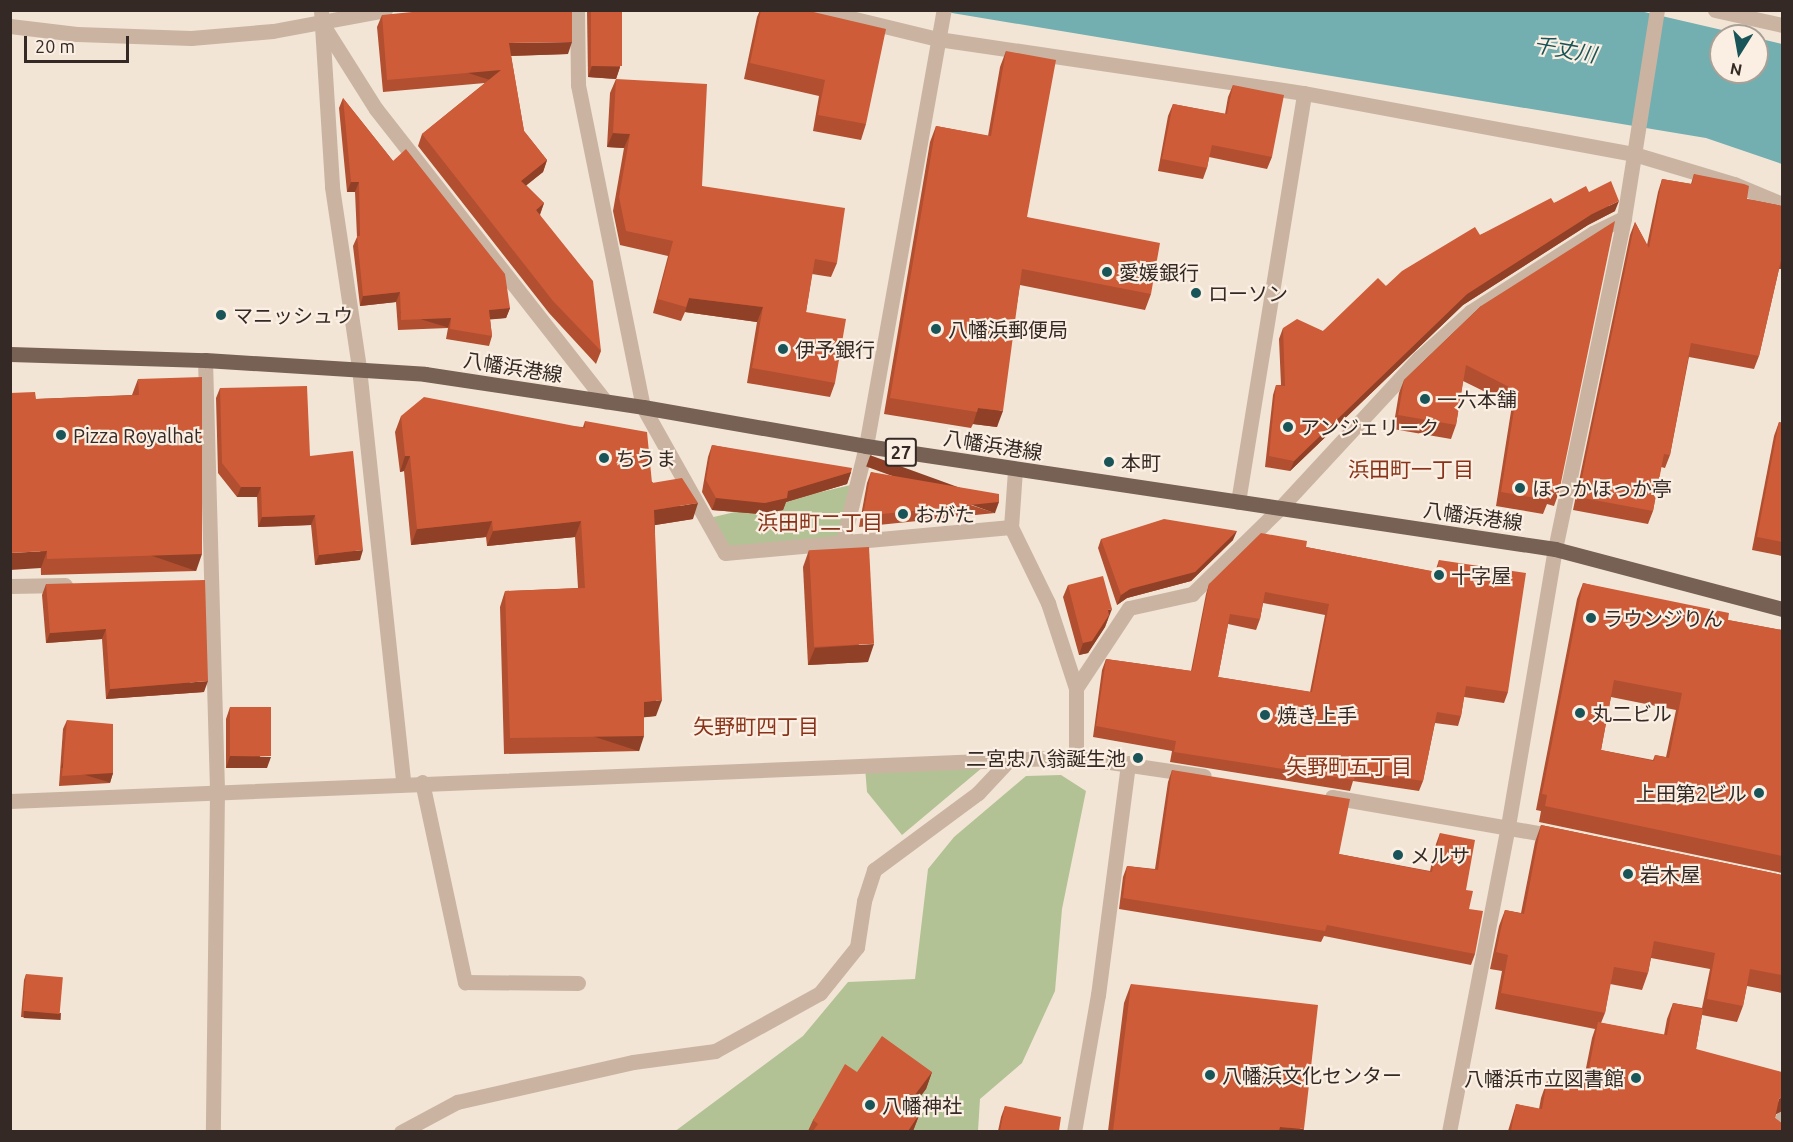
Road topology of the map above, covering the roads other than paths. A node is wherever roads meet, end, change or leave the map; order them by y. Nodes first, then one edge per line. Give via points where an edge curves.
1 (385, 10) edge
2 (577, 10) edge
3 (818, 10) edge
4 (1715, 10) edge
5 (1657, 12) edge
6 (321, 16) edge
7 (942, 17) edge
8 (1782, 25) edge
9 (10, 26) edge
10 (938, 39) junction
11 (1304, 93) junction
12 (1634, 154) junction
13 (1782, 204) edge
14 (1624, 218) junction
15 (10, 354) edge
16 (205, 360) junction
17 (359, 368) junction
18 (606, 402) junction
19 (643, 407) junction
20 (866, 446) junction
21 (1015, 470) junction
22 (1238, 502) junction
23 (1280, 508) junction
24 (1011, 527) junction
25 (842, 545) junction
26 (1555, 549) junction
27 (81, 584) edge
28 (10, 586) edge
29 (1782, 609) edge
30 (1076, 688) junction
31 (1076, 757) junction
32 (1008, 761) junction
33 (1128, 763) junction
34 (1220, 778) edge
35 (403, 782) junction
36 (422, 782) junction
37 (217, 792) junction
38 (1312, 794) edge
39 (10, 801) edge
40 (1508, 826) junction
41 (1577, 840) edge
42 (578, 983) dead end
43 (1782, 1119) edge
44 (213, 1131) edge
45 (401, 1131) edge
46 (1074, 1131) edge
47 (1449, 1131) edge
48 (1778, 1131) edge

1 - 6 street
2 - 19 street via 578,85
3 - 10 street
4 - 8 street
5 - 12 street
6 - 9 street via 192,38 77,34
6 - 17 street via 332,187
6 - 18 street via 376,109
7 - 10 street
10 - 11 street
10 - 20 street
11 - 12 street
11 - 22 street
12 - 13 street via 1734,184
12 - 14 street
14 - 23 street via 1593,233 1470,312 1419,358
14 - 26 street
15 - 16 main road, 八幡浜港線 / 27
16 - 17 main road, 八幡浜港線 / 27
16 - 37 street via 206,580
17 - 18 main road, 八幡浜港線 / 27
17 - 35 street
18 - 19 main road, 八幡浜港線 / 27
19 - 20 main road, 八幡浜港線 / 27
19 - 25 street via 726,553
20 - 21 main road, 八幡浜港線 / 27
20 - 25 street
21 - 22 main road, 八幡浜港線 / 27
21 - 24 street
22 - 23 main road, 八幡浜港線 / 27
23 - 26 main road, 八幡浜港線 / 27
23 - 30 street via 1192,594 1129,608
24 - 25 street
24 - 30 street via 1048,603
26 - 29 main road, 八幡浜港線 / 27
26 - 40 street
27 - 28 street
30 - 31 street
31 - 32 street
31 - 33 street
32 - 36 street
32 - 45 street via 978,793 874,870 864,901 857,947 820,993 716,1051 633,1062 457,1102
33 - 34 street
33 - 46 street via 1098,995
35 - 36 street
35 - 37 street
36 - 42 street via 465,982
37 - 39 street
37 - 44 street
38 - 40 street
40 - 41 street
40 - 47 street
43 - 48 street

